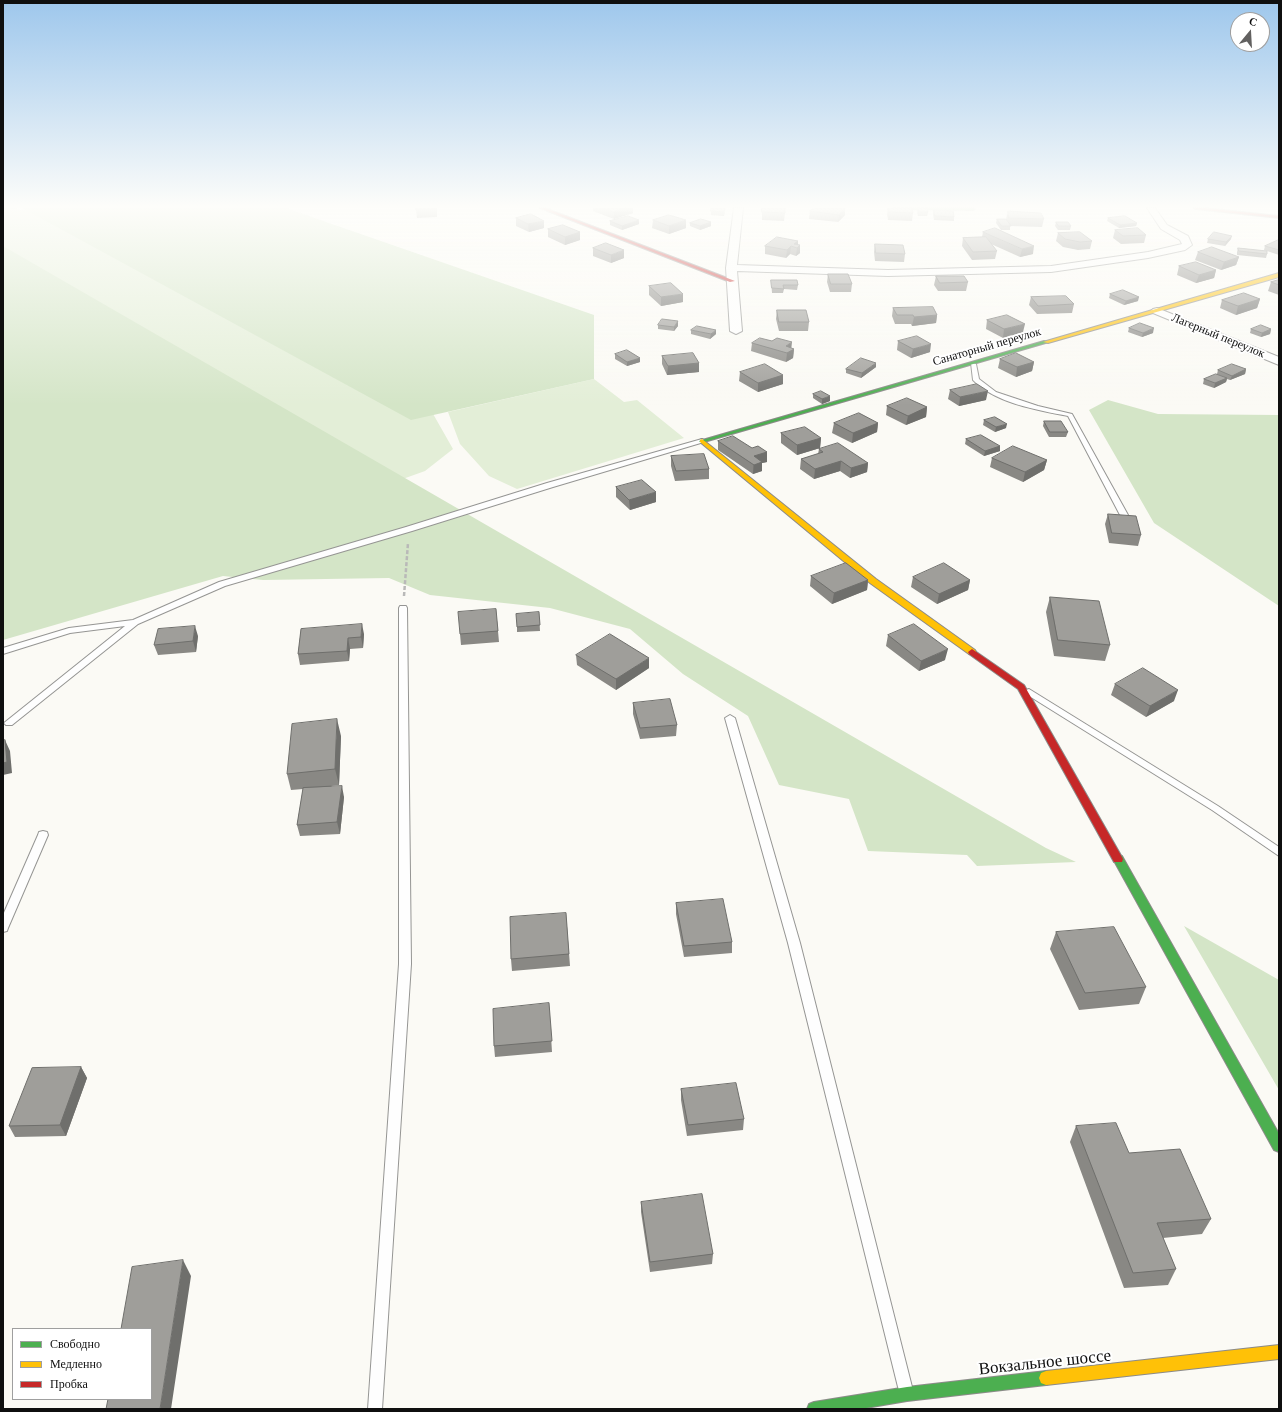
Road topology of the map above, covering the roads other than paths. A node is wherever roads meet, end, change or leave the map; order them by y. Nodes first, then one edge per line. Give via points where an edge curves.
1 (714, 274) edge
2 (731, 274) edge
3 (1279, 276) edge
4 (732, 281) junction
5 (1157, 311) junction
6 (736, 331) dead end
7 (1279, 361) edge
8 (973, 364) junction
9 (702, 441) junction
10 (1124, 515) edge
11 (403, 608) road end
12 (135, 622) junction
13 (3, 652) edge
14 (1021, 687) junction
15 (730, 718) dead end
16 (9, 723) dead end
17 (43, 835) dead end
18 (1279, 852) edge
19 (3, 928) edge
20 (1279, 1146) edge
21 (1279, 1352) edge
22 (907, 1394) junction
23 (375, 1409) edge
24 (814, 1409) edge

1 - 4 street
2 - 4 street
3 - 5 street, Санаторный переулок
4 - 6 street
5 - 7 street, Лагерный переулок
5 - 8 street, Санаторный переулок
8 - 9 street, Санаторный переулок
8 - 10 lane via 976,380 994,393 1036,408 1070,415
9 - 12 lane via 222,584
9 - 14 street via 873,581
11 - 23 lane via 405,964
12 - 13 lane via 69,631
12 - 16 lane
14 - 18 lane via 1214,808
14 - 20 street
15 - 22 lane via 794,943
17 - 19 lane
21 - 22 street, Вокзальное шоссе
22 - 24 street, Вокзальное шоссе

